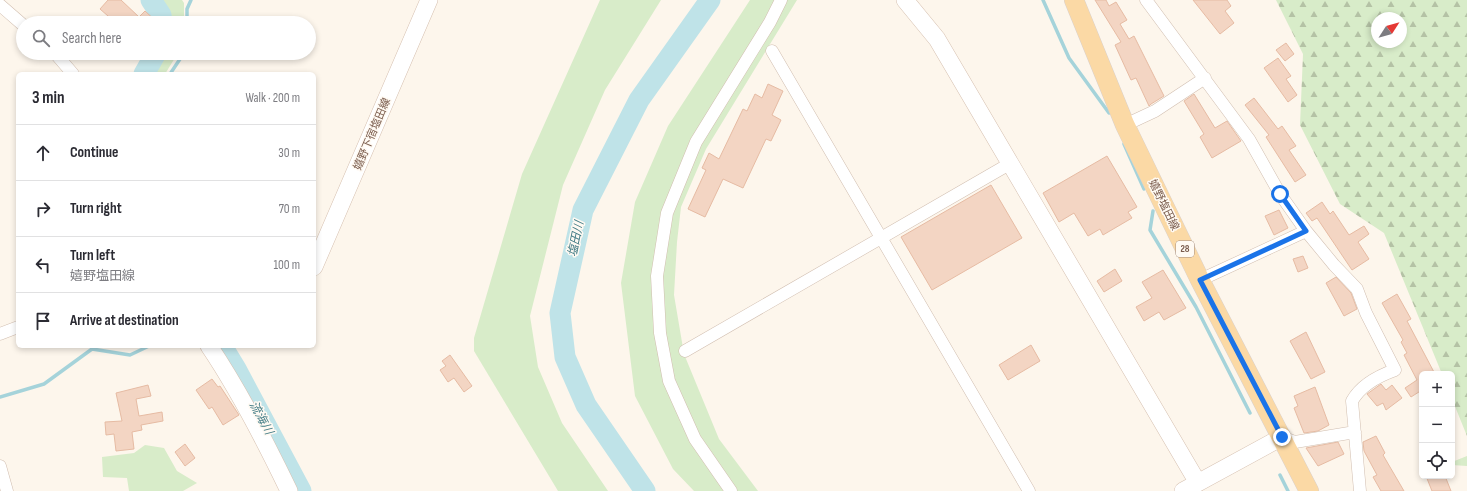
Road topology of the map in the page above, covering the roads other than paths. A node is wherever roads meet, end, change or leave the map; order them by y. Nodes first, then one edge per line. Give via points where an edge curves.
1 (429, 0) edge
2 (781, 0) edge
3 (905, 0) edge
4 (1074, 0) edge
5 (1146, 0) edge
6 (0, 5) edge
7 (16, 19) edge
8 (772, 51) dead end
9 (61, 60) edge
10 (71, 72) edge
11 (1205, 78) junction
12 (1125, 125) junction
13 (1011, 163) junction
14 (1306, 231) junction
15 (881, 238) junction
16 (316, 263) edge
17 (1200, 280) junction
18 (16, 328) edge
19 (0, 334) edge
20 (210, 348) edge
21 (685, 351) dead end
22 (1355, 432) junction
23 (1282, 437) junction
24 (0, 466) edge
25 (1190, 487) edge
26 (7, 491) edge
27 (289, 491) edge
28 (731, 491) edge
29 (1029, 491) edge
30 (1309, 491) edge
31 (1360, 491) edge

1 - 16 street, 嬉野下宿塩田線
2 - 28 street via 696,142 667,213 657,276 660,333 669,380 695,439
3 - 13 street via 937,39
4 - 12 main road, 嬉野塩田線 / 28
5 - 11 street
6 - 7 street
8 - 15 street
9 - 10 street
11 - 12 street via 1155,111
11 - 14 street via 1248,139 1280,194
12 - 17 main road, 嬉野塩田線 / 28
13 - 15 street
13 - 25 street
14 - 17 street
14 - 22 street via 1358,289 1366,313 1396,370 1378,376 1357,393 1352,401
15 - 21 street
15 - 29 street
17 - 23 main road, 嬉野塩田線 / 28
18 - 19 street
20 - 27 street via 251,415
22 - 23 street via 1295,442
22 - 31 street
23 - 25 street
23 - 30 main road, 嬉野塩田線 / 28
24 - 26 street

